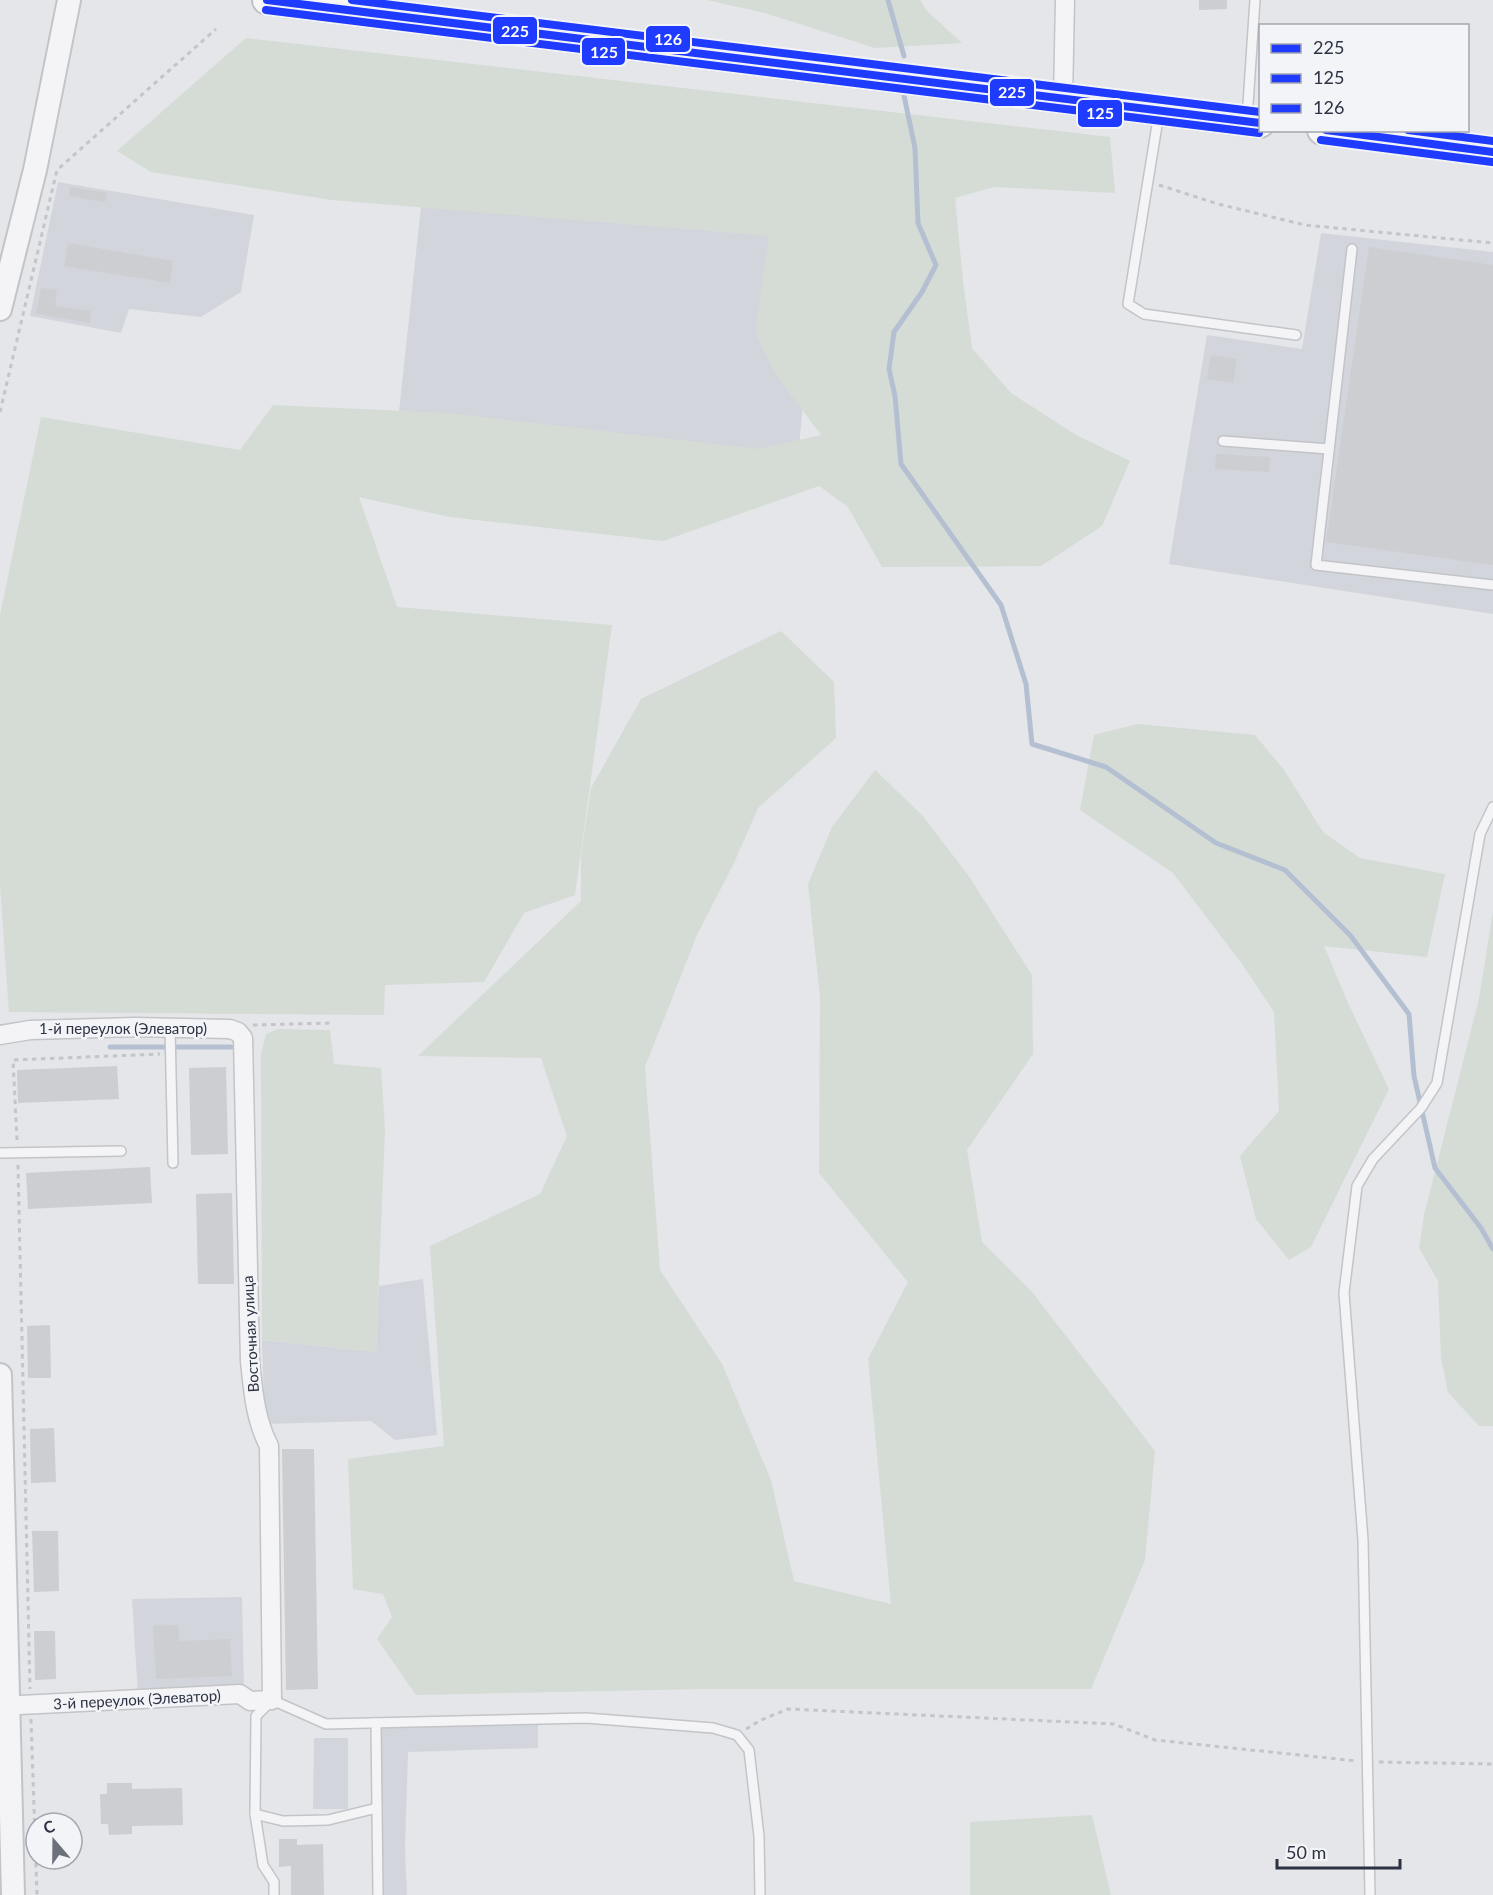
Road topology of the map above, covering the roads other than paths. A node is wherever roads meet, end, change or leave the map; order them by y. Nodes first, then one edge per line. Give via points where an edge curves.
1 (69, 0) edge
2 (267, 0) edge
3 (1065, 0) edge
4 (1255, 0) edge
5 (1063, 98) junction
6 (1159, 110) junction
7 (1253, 122) edge
8 (1338, 132) edge
9 (1493, 152) edge
10 (1352, 249) dead end
11 (0, 309) edge
12 (1296, 335) dead end
13 (1224, 441) dead end
14 (1329, 449) junction
15 (1493, 585) edge
16 (1493, 807) edge
17 (170, 1028) junction
18 (0, 1035) edge
19 (241, 1035) joint
20 (121, 1151) dead end
21 (0, 1153) edge
22 (173, 1163) dead end
23 (0, 1375) edge
24 (272, 1700) junction
25 (13, 1706) edge
26 (376, 1724) junction
27 (377, 1808) junction
28 (255, 1814) junction
29 (13, 1895) edge
30 (274, 1895) edge
31 (378, 1895) edge
32 (760, 1895) edge
33 (1370, 1895) edge

1 - 11 street via 35,170
2 - 5 main road
3 - 5 street
4 - 7 lane
5 - 6 main road
6 - 7 main road
6 - 12 lane via 1128,304 1144,314
8 - 9 main road
10 - 14 lane
13 - 14 lane
14 - 15 lane via 1316,565
16 - 33 lane via 1480,834 1437,1083 1422,1108 1373,1160 1357,1186 1344,1293 1363,1540
17 - 18 street, 1-й переулок (Элеватор) via 30,1030
17 - 19 street, 1-й переулок (Элеватор) via 230,1029
17 - 22 lane
19 - 24 street, Восточная улица via 250,1361 260,1429 269,1446
20 - 21 lane
23 - 25 street
24 - 25 street, 3-й переулок (Элеватор) via 250,1701 240,1694
24 - 26 lane via 326,1724
24 - 28 lane via 256,1716
25 - 29 street
26 - 27 lane
26 - 32 lane via 586,1718 713,1728 737,1735 749,1750 759,1836
27 - 28 lane via 328,1820 283,1821
27 - 31 lane
28 - 30 lane via 263,1865 274,1882

